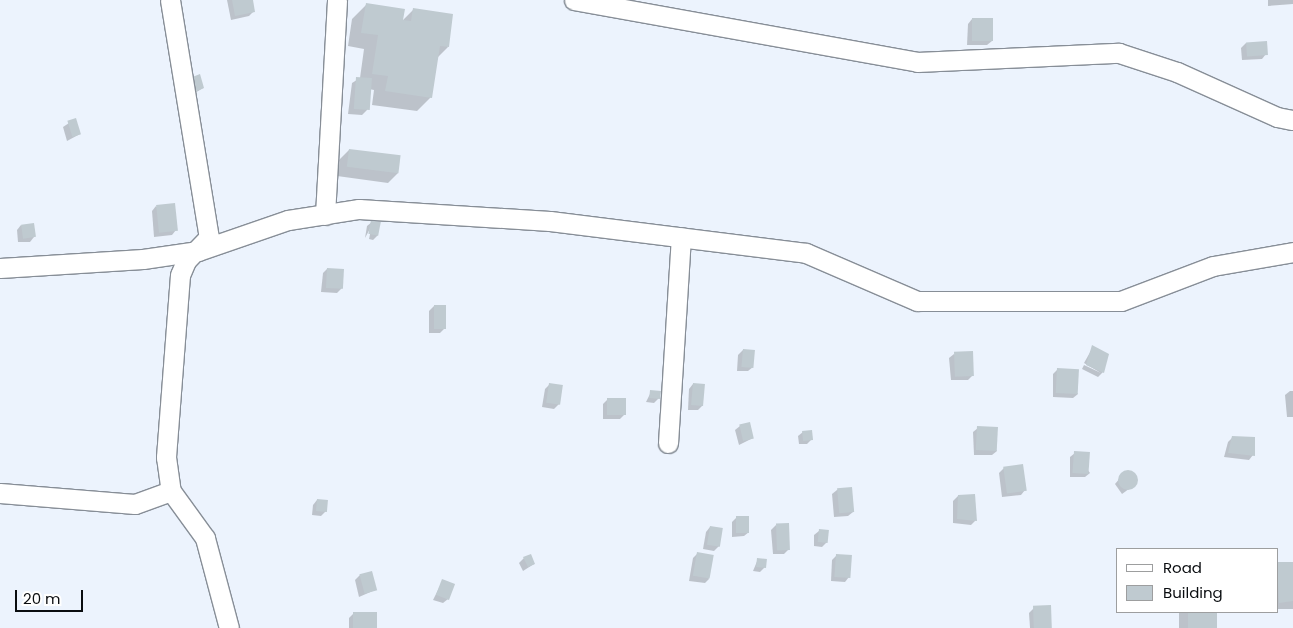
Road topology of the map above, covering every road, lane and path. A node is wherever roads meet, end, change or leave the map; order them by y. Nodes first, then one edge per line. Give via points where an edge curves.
1 (170, 0) edge
2 (337, 0) edge
3 (574, 0) edge
4 (1293, 120) edge
5 (324, 215) junction
6 (681, 237) junction
7 (198, 251) junction
8 (1293, 252) edge
9 (0, 268) edge
10 (668, 443) dead end
11 (171, 492) junction
12 (0, 493) edge
13 (229, 628) edge

1 - 7 street via 209,237
2 - 5 street
3 - 4 street via 917,62 1119,53 1177,72 1277,117
5 - 6 street via 359,209 550,222
5 - 7 street via 288,220
6 - 8 street via 806,253 918,301 1121,301 1213,266
6 - 10 street
7 - 9 street
7 - 11 street via 186,261 180,274 166,457
11 - 12 street via 134,504
11 - 13 street via 205,538

